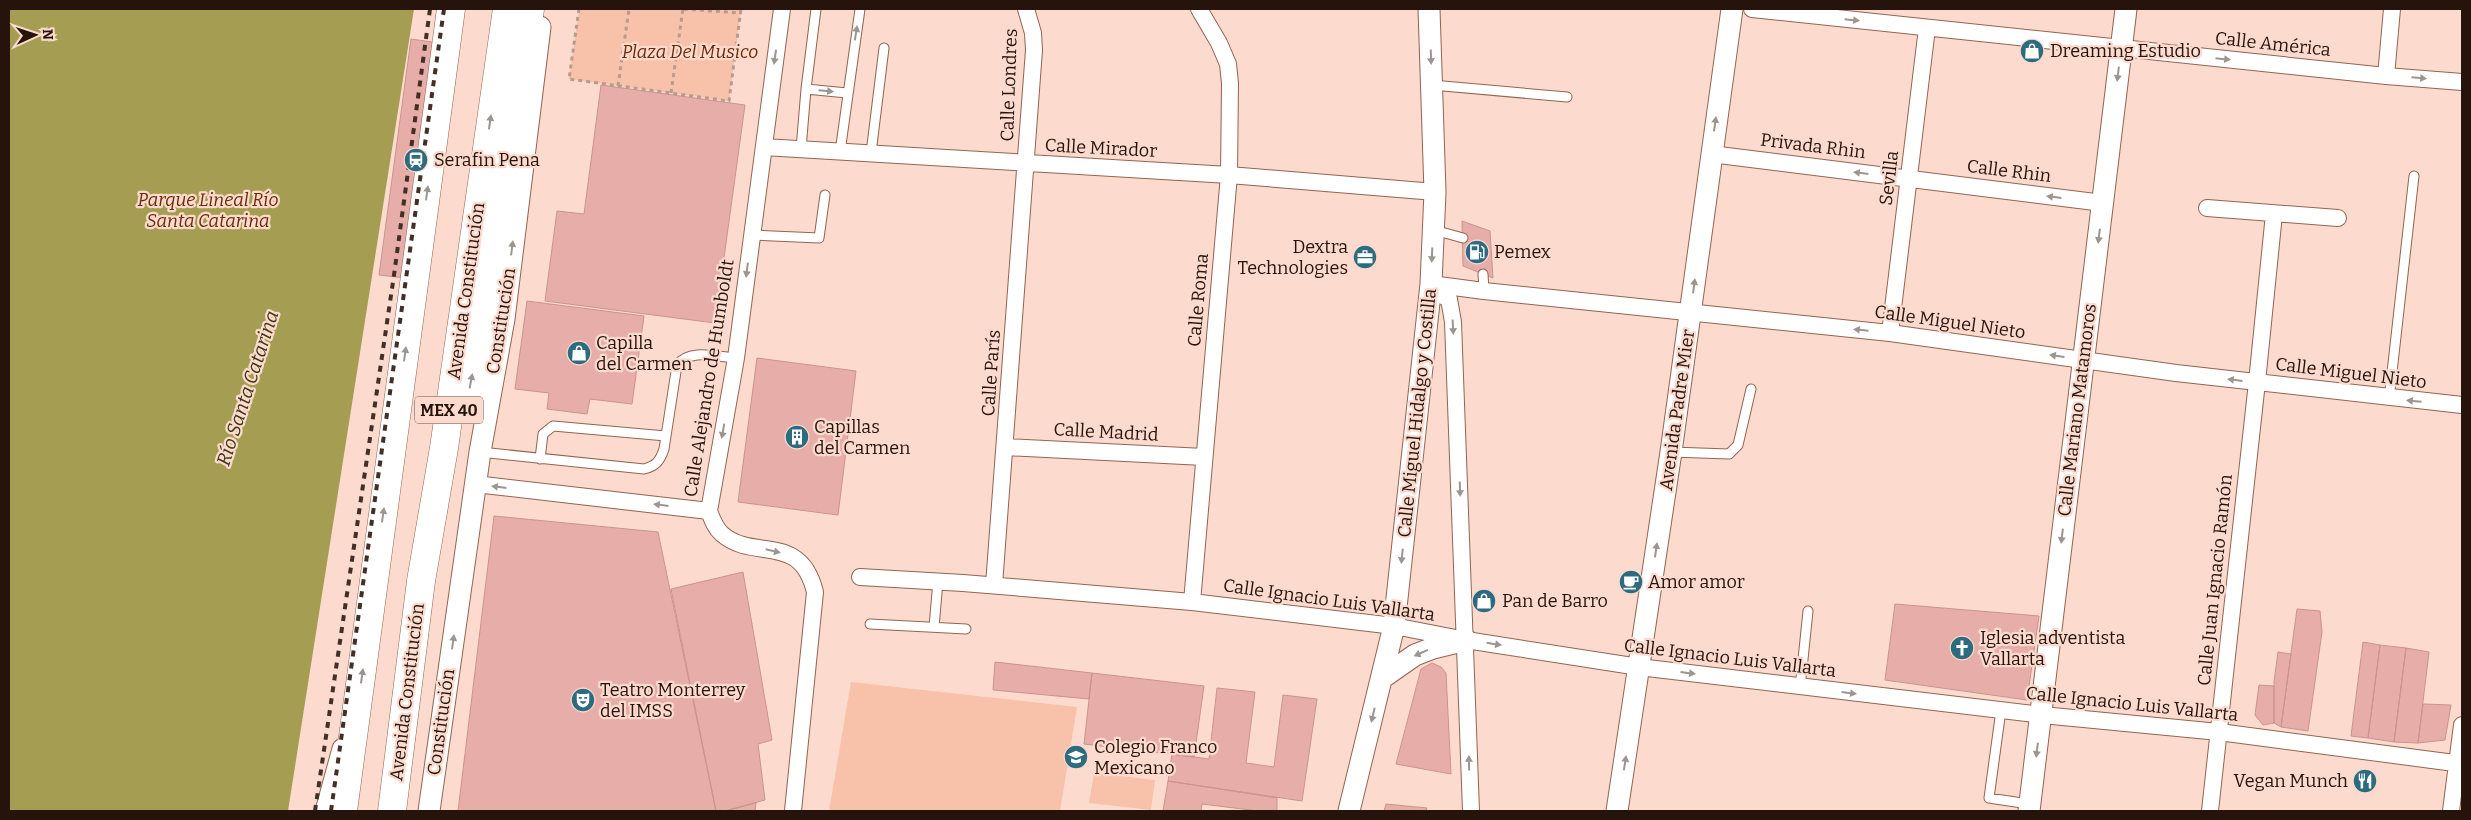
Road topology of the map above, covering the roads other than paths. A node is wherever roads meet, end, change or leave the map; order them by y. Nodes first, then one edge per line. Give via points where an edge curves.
1 (451, 9) edge
2 (507, 9) edge
3 (530, 9) edge
4 (543, 9) edge
5 (782, 9) edge
6 (816, 9) edge
7 (860, 9) edge
8 (1026, 9) edge
9 (1199, 9) edge
10 (1430, 9) edge
11 (1732, 9) edge
12 (1752, 9) edge
13 (2126, 9) edge
14 (2392, 9) edge
15 (1927, 28) junction
16 (884, 48) dead end
17 (2121, 48) junction
18 (2386, 76) junction
19 (2462, 82) edge
20 (1432, 85) junction
21 (806, 89) junction
22 (847, 93) junction
23 (1567, 97) dead end
24 (764, 147) junction
25 (801, 149) junction
26 (840, 152) junction
27 (871, 153) junction
28 (1711, 154) junction
29 (1026, 163) junction
30 (1229, 175) junction
31 (2414, 176) dead end
32 (1910, 178) junction
33 (1435, 192) junction
34 (825, 195) dead end
35 (2103, 203) junction
36 (2207, 208) dead end
37 (2274, 214) junction
38 (2338, 218) dead end
39 (1433, 230) junction
40 (751, 235) junction
41 (1463, 238) dead end
42 (1483, 274) dead end
43 (1431, 287) junction
44 (1484, 292) junction
45 (1690, 313) junction
46 (1890, 333) junction
47 (736, 358) junction
48 (2083, 360) junction
49 (2258, 382) junction
50 (1751, 389) dead end
51 (2389, 399) junction
52 (2462, 405) edge
53 (666, 436) junction
54 (1005, 447) junction
55 (480, 452) junction
56 (1671, 452) junction
57 (1204, 457) junction
58 (540, 459) junction
59 (475, 484) junction
60 (709, 511) junction
61 (860, 577) dead end
62 (421, 581) junction
63 (938, 581) junction
64 (994, 585) junction
65 (1192, 602) junction
66 (1808, 611) dead end
67 (870, 624) dead end
68 (1394, 626) junction
69 (934, 627) junction
70 (966, 629) dead end
71 (1466, 640) junction
72 (1639, 667) junction
73 (1382, 678) junction
74 (1800, 688) junction
75 (2001, 710) junction
76 (357, 714) junction
77 (2042, 715) junction
78 (2462, 725) edge
79 (2219, 732) junction
80 (2460, 763) edge
81 (2030, 808) edge
82 (326, 811) edge
83 (344, 811) edge
84 (392, 811) edge
85 (429, 811) edge
86 (793, 811) edge
87 (1349, 811) edge
88 (1470, 811) edge
89 (1617, 811) edge
90 (2210, 811) edge
91 (2451, 811) edge

76 -> 1 highway, MEX 40
62 -> 2 highway, Avenida Constitución / MEX 40 via 444,448
62 -> 3 highway via 458,452 484,314
55 -> 4 street, Constitución via 504,319
5 -> 24 street, Calle Alejandro de Humboldt
6 - 21 lane
22 -> 7 lane
8 - 29 street, Calle Londres via 1034,50
9 - 30 street, Calle Roma via 1220,43 1228,64
10 -> 20 street, Calle Miguel Hidalgo y Costilla
28 -> 11 street, Avenida Padre Mier
12 -> 15 street, Calle América
13 - 17 street, Calle Mariano Matamoros
14 - 18 street
15 - 17 street, Calle América
15 - 32 street, Sevilla
16 - 27 lane
17 -> 18 street, Calle América
17 -> 35 street, Calle Mariano Matamoros
18 -> 19 street, Calle América
20 - 23 lane
20 - 33 street, Calle Miguel Hidalgo y Costilla
21 -> 22 lane
21 - 25 lane
22 - 26 lane
24 - 25 street, Calle Mirador
24 - 40 street, Calle Alejandro de Humboldt
25 - 26 street, Calle Mirador
26 - 27 street, Calle Mirador
27 - 29 street, Calle Mirador
32 -> 28 street, Privada Rhin
45 -> 28 street, Avenida Padre Mier
29 - 30 street, Calle Mirador
29 - 54 street, Calle París
30 - 33 street, Calle Mirador
30 - 57 street, Calle Roma
31 - 51 lane
35 -> 32 street, Calle Rhin
32 - 46 street, Sevilla
33 - 39 street, Calle Miguel Hidalgo y Costilla
34 - 40 lane via 819,238
35 -> 48 street, Calle Mariano Matamoros
36 - 37 street
37 - 38 street
37 - 49 street, Calle Juan Ignacio Ramón
39 - 41 lane
39 -> 43 street, Calle Miguel Hidalgo y Costilla
40 -> 47 street, Calle Alejandro de Humboldt
42 - 44 lane
43 - 44 street, Calle Miguel Nieto
43 -> 68 street, Calle Miguel Hidalgo y Costilla
43 -> 71 street via 1449,299 1454,322
44 - 45 street, Calle Miguel Nieto
46 -> 45 street, Calle Miguel Nieto
45 - 56 street, Avenida Padre Mier
48 -> 46 street, Calle Miguel Nieto
47 - 53 lane via 696,355 682,359 678,365
47 -> 60 street, Calle Alejandro de Humboldt
49 -> 48 street, Calle Miguel Nieto
48 -> 77 street, Calle Mariano Matamoros
49 - 51 street, Calle Miguel Nieto
49 - 79 street, Calle Juan Ignacio Ramón
50 - 56 lane via 1738,445 1730,454
52 -> 51 street, Calle Miguel Nieto
53 - 58 lane via 661,459 653,467 644,469
53 - 58 lane via 552,426 543,434
54 - 57 street, Calle Madrid
54 - 64 street, Calle París
55 - 58 lane
55 - 59 street, Constitución
72 -> 56 street, Avenida Padre Mier
57 - 65 street, Calle Roma
60 -> 59 street
85 -> 59 street, Constitución
60 -> 86 street, Calle Alejandro de Humboldt via 723,535 735,542 787,554 800,562 811,575 815,592
61 - 63 street, Calle Ignacio Luis Vallarta
62 - 84 highway, Avenida Constitución / MEX 40
63 - 64 street, Calle Ignacio Luis Vallarta
63 - 69 lane
64 - 65 street, Calle Ignacio Luis Vallarta
65 - 68 street, Calle Ignacio Luis Vallarta
66 - 74 lane
67 - 69 lane
68 - 71 street, Calle Ignacio Luis Vallarta
68 - 73 street, Calle Miguel Hidalgo y Costilla
69 - 70 lane
71 -> 72 street, Calle Ignacio Luis Vallarta
71 -> 73 street via 1416,655
88 -> 71 street
72 -> 74 street, Calle Ignacio Luis Vallarta
89 -> 72 street, Avenida Padre Mier
73 -> 87 street, Calle Miguel Hidalgo y Costilla
74 -> 75 street, Calle Ignacio Luis Vallarta
75 - 77 street, Calle Ignacio Luis Vallarta
75 - 81 lane via 1989,798
76 - 82 street via 337,766
76 - 83 highway, MEX 40
77 - 79 street, Calle Ignacio Luis Vallarta
77 -> 81 street, Calle Mariano Matamoros
78 - 80 street
79 - 80 street, Calle Ignacio Luis Vallarta
79 - 90 street, Calle Juan Ignacio Ramón
80 - 91 street

